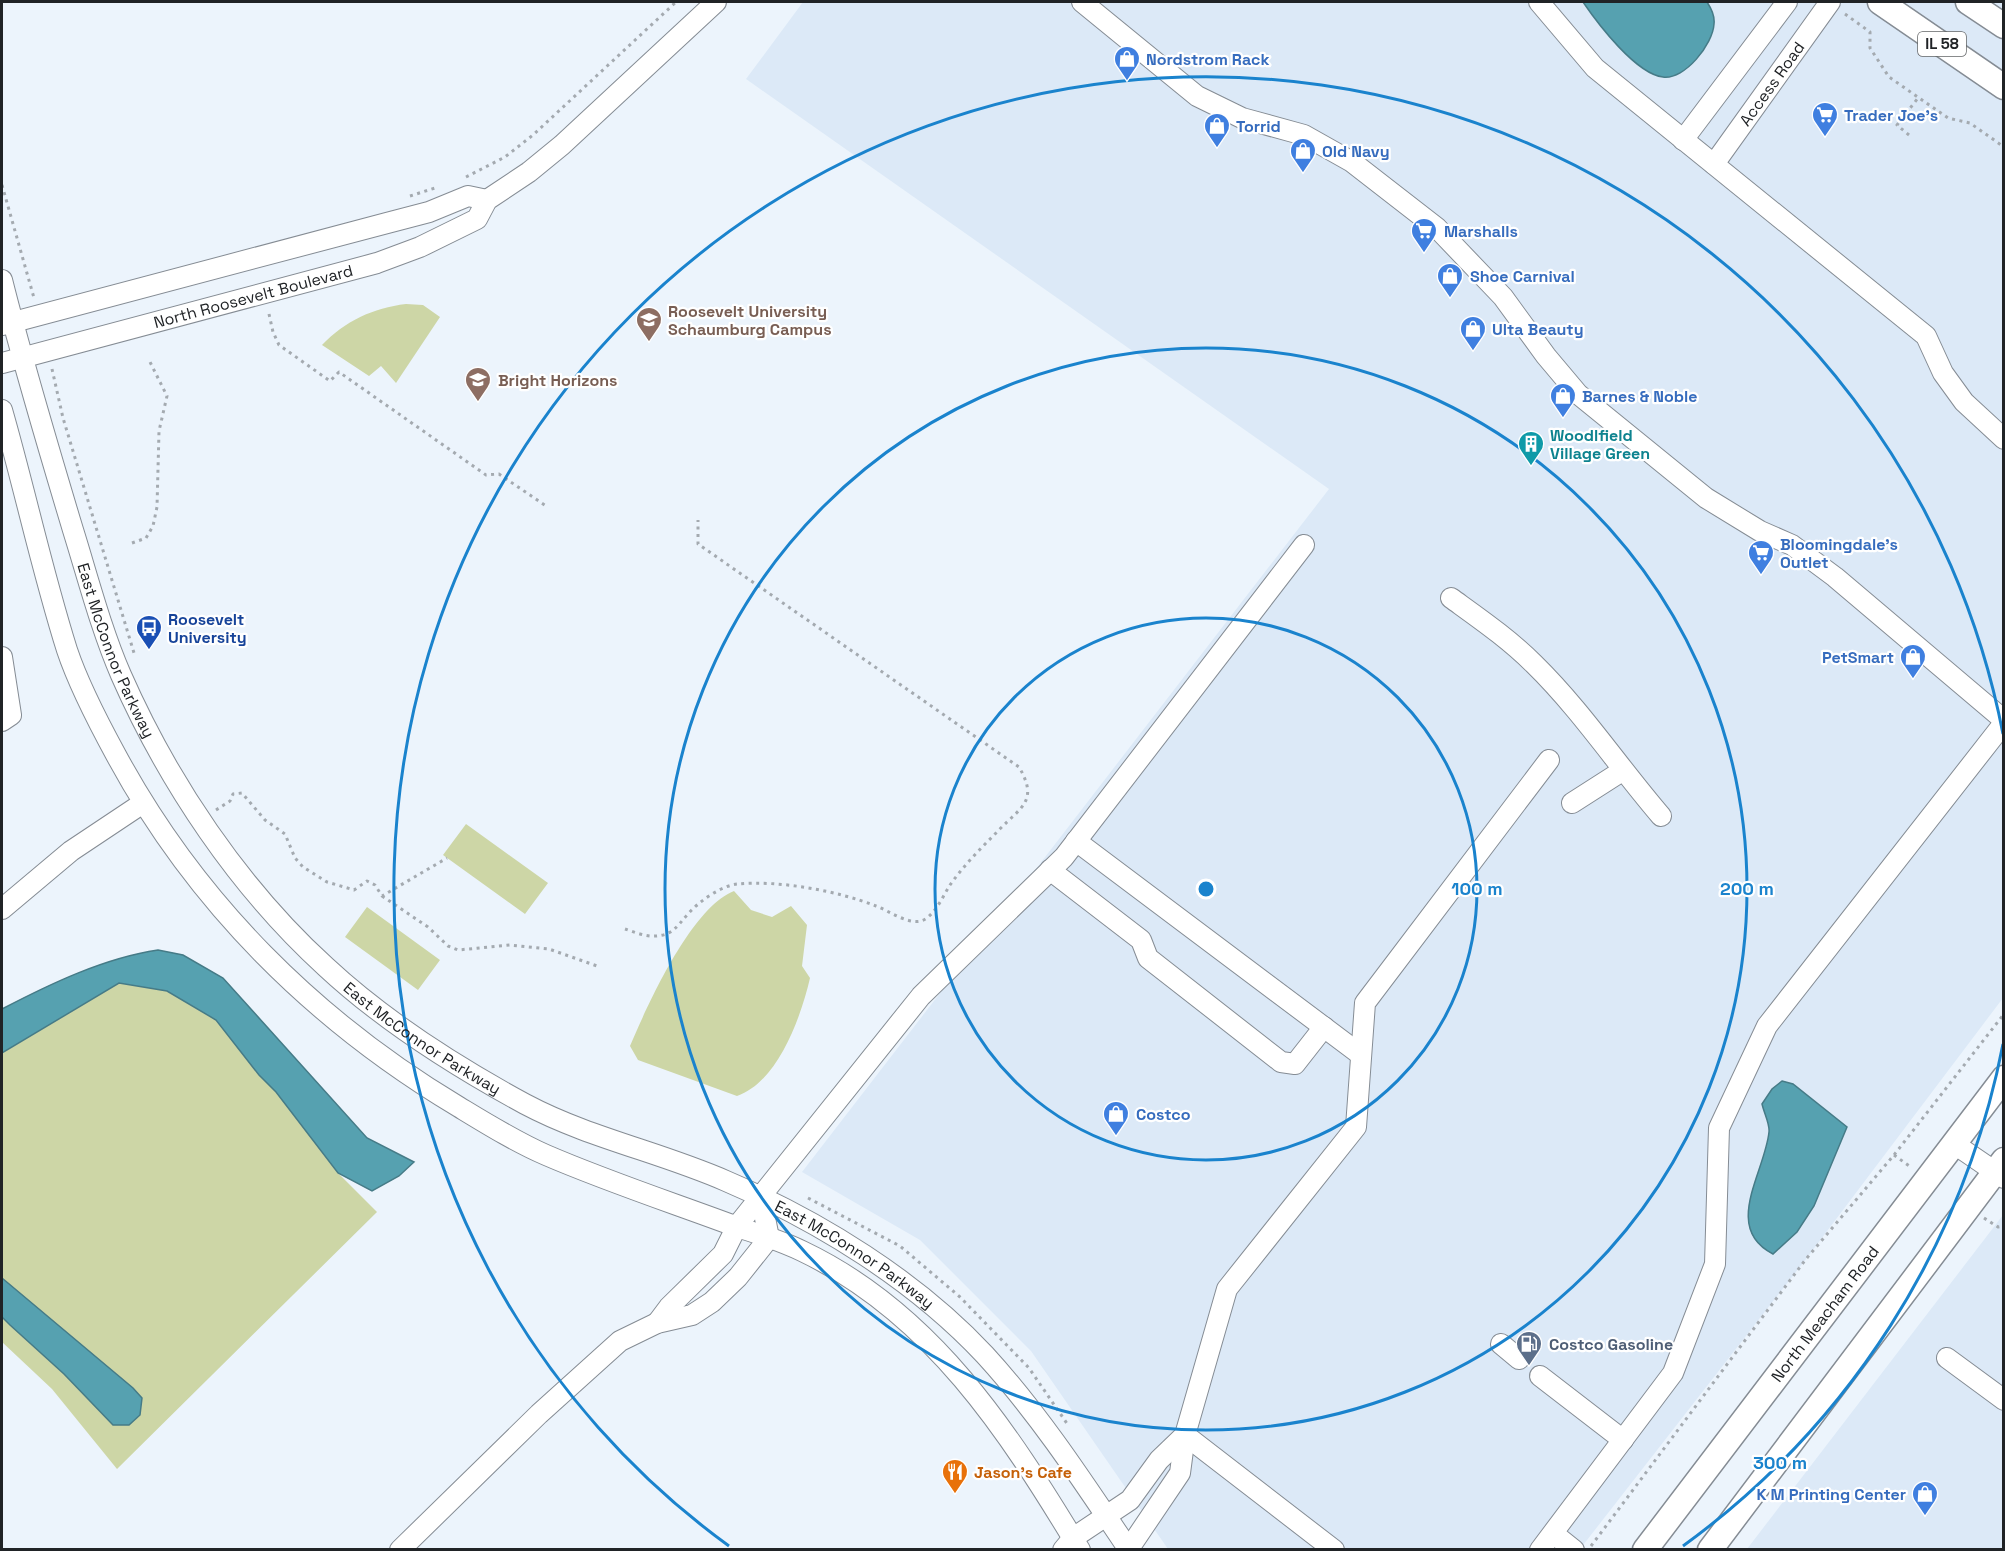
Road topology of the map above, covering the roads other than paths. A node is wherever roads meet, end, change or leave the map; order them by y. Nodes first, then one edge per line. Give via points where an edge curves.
1 (717, 2) edge
2 (1082, 2) edge
3 (1539, 2) edge
4 (1787, 2) edge
5 (1830, 2) edge
6 (1880, 2) edge
7 (1968, 2) edge
8 (2004, 26) edge
9 (2004, 87) edge
10 (1683, 140) junction
11 (1714, 164) junction
12 (487, 200) junction
13 (2, 280) edge
14 (7, 324) edge
15 (21, 358) junction
16 (2, 363) edge
17 (2, 410) edge
18 (2004, 440) edge
19 (1305, 545) dead end
20 (1451, 598) dead end
21 (2, 660) edge
22 (2, 722) edge
23 (2004, 722) edge
24 (1549, 760) dead end
25 (1622, 771) junction
26 (144, 803) junction
27 (1572, 803) dead end
28 (1661, 816) dead end
29 (1076, 841) junction
30 (1050, 870) junction
31 (2, 909) edge
32 (1324, 1027) junction
33 (1361, 1055) junction
34 (2004, 1078) edge
35 (1953, 1143) junction
36 (2000, 1170) edge
37 (766, 1192) junction
38 (737, 1226) junction
39 (769, 1238) junction
40 (657, 1323) junction
41 (1501, 1344) dead end
42 (1947, 1358) dead end
43 (1518, 1359) dead end
44 (1540, 1376) dead end
45 (2004, 1400) edge
46 (1185, 1435) junction
47 (1623, 1440) junction
48 (1106, 1515) junction
49 (1554, 1534) junction
50 (1072, 1546) edge
51 (1129, 1549) edge
52 (400, 1550) edge
53 (1334, 1550) edge
54 (1540, 1550) edge
55 (1574, 1550) edge
56 (1645, 1550) edge
57 (1710, 1550) edge

1 - 12 street, North Roosevelt Boulevard via 562,145
2 - 23 street via 1197,96 1242,118 1304,135 1352,162 1437,228 1503,297 1578,394 1706,498 1760,531 1792,545 1835,577
3 - 10 street via 1595,68
4 - 10 street
5 - 11 street, Access Road
6 - 9 main road, IL 58
7 - 8 main road
10 - 11 street
11 - 18 street via 1926,336 1943,373 1964,402
12 - 14 street via 468,196 387,224
12 - 15 street, North Roosevelt Boulevard via 477,219 420,248
13 - 14 street, East McConnor Parkway
14 - 15 street, East McConnor Parkway
15 - 16 street, North Roosevelt Boulevard
15 - 37 street, East McConnor Parkway via 120,673 193,807 282,924 326,968 390,1019 521,1102 562,1124
17 - 26 street, East McConnor Parkway via 68,652 97,720
19 - 29 street
20 - 25 street via 1535,664 1573,705
21 - 22 street via 11,716
23 - 47 street via 1767,1026 1719,1128 1715,1264 1673,1373
24 - 33 street via 1365,1003
25 - 27 street
25 - 28 street
26 - 31 street via 71,851
26 - 38 street, East McConnor Parkway via 184,865 225,915 334,1021 409,1078 544,1154
29 - 30 street
29 - 32 street
30 - 32 street via 1141,940 1148,958 1281,1062 1295,1064
30 - 37 street via 921,996
32 - 33 street
33 - 46 street via 1356,1127 1227,1289
34 - 35 main road, North Meacham Road
35 - 36 street
35 - 56 main road, North Meacham Road
36 - 57 main road
37 - 38 street
37 - 39 street
37 - 48 street, East McConnor Parkway via 925,1299 960,1331 1019,1397
38 - 39 street, East McConnor Parkway
38 - 40 street via 723,1254
39 - 40 street via 712,1302 692,1315
39 - 50 street, East McConnor Parkway via 845,1274 925,1338 964,1377 1051,1501
40 - 52 street via 620,1341
41 - 43 street
42 - 45 street
44 - 47 street
46 - 48 street via 1159,1460 1130,1500
46 - 51 street via 1180,1473
46 - 53 street
47 - 49 street
48 - 50 street
48 - 51 street, East McConnor Parkway
49 - 54 street
49 - 55 street

